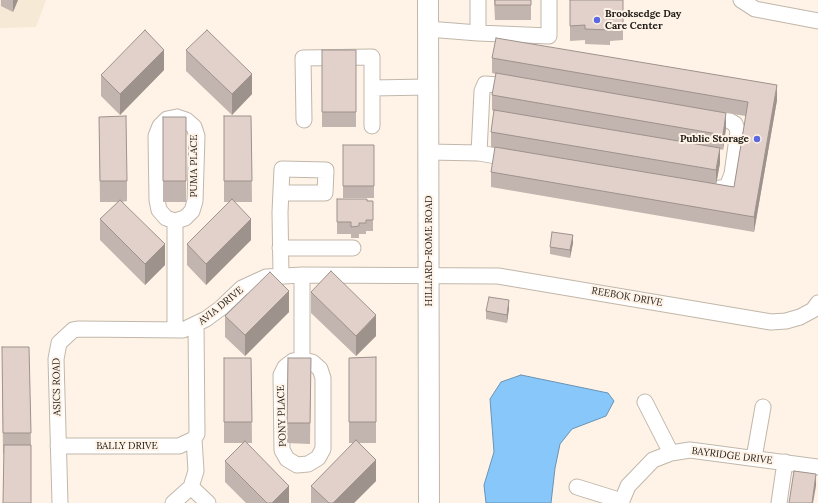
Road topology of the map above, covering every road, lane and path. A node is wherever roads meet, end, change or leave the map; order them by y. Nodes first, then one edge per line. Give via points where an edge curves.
1 (428, 0) edge
2 (478, 0) edge
3 (549, 0) edge
4 (741, 0) edge
5 (818, 21) edge
6 (428, 29) junction
7 (478, 33) junction
8 (428, 87) junction
9 (372, 88) junction
10 (530, 89) edge
11 (690, 114) edge
12 (481, 118) junction
13 (304, 120) dead end
14 (498, 120) edge
15 (372, 126) dead end
16 (428, 152) junction
17 (479, 153) junction
18 (719, 154) edge
19 (734, 157) junction
20 (524, 161) edge
21 (696, 190) edge
22 (281, 193) dead end
23 (175, 221) junction
24 (280, 248) junction
25 (353, 248) dead end
26 (302, 275) junction
27 (281, 276) junction
28 (429, 276) junction
29 (816, 310) edge
30 (196, 324) junction
31 (176, 330) junction
32 (302, 360) junction
33 (645, 402) dead end
34 (763, 406) dead end
35 (194, 440) junction
36 (58, 446) junction
37 (671, 453) junction
38 (754, 458) junction
39 (785, 462) junction
40 (818, 467) edge
41 (577, 486) dead end
42 (191, 487) junction
43 (621, 502) edge
44 (60, 503) edge
45 (173, 503) edge
46 (208, 503) edge
47 (429, 503) edge
48 (779, 503) edge

1 - 6 main road, HILLIARD-ROME ROAD
2 - 7 street
3 - 7 street via 549,36
4 - 5 street via 755,9
6 - 7 street
6 - 8 main road, HILLIARD-ROME ROAD
8 - 9 street
8 - 16 main road, HILLIARD-ROME ROAD
9 - 13 street via 372,56 303,58
9 - 15 street
10 - 12 street via 485,84 482,91
11 - 19 street via 728,120 735,124 738,131
12 - 14 street
12 - 17 street
16 - 17 street
16 - 28 main road, HILLIARD-ROME ROAD
17 - 20 street
18 - 19 street
19 - 21 street via 727,187
22 - 24 street
23 - 23 street, PUMA PLACE via 166,218 159,210 156,136 160,126 167,119 177,117 194,127 196,136 195,201 192,211 185,218
23 - 31 street
24 - 25 street
24 - 27 street
26 - 27 street, AVIA DRIVE
26 - 28 street, AVIA DRIVE
26 - 32 street
27 - 30 street, AVIA DRIVE via 266,277 242,288 221,308
28 - 29 street, REEBOK DRIVE via 498,276 771,322 786,321
28 - 47 main road, HILLIARD-ROME ROAD
30 - 31 street, ASICS ROAD via 183,330
30 - 35 street, AVIA DRIVE via 197,434
31 - 36 street, ASICS ROAD via 79,329 68,334 59,343 57,350
32 - 32 street, PONY PLACE via 312,362 320,368 323,378 323,448 318,458 308,464 297,465 287,459 282,450 281,375 293,361
33 - 37 street
34 - 38 street
35 - 36 street, BALLY DRIVE via 179,446
35 - 42 street, AVIA DRIVE via 196,471
36 - 44 street, ASICS ROAD
37 - 38 street, BAYRIDGE DRIVE via 690,450
37 - 43 street, BAYRIDGE DRIVE via 653,460 641,471 628,486
38 - 39 street, BAYRIDGE DRIVE
39 - 40 street, BAYRIDGE DRIVE
39 - 48 street
41 - 43 street
42 - 45 street
42 - 46 street

